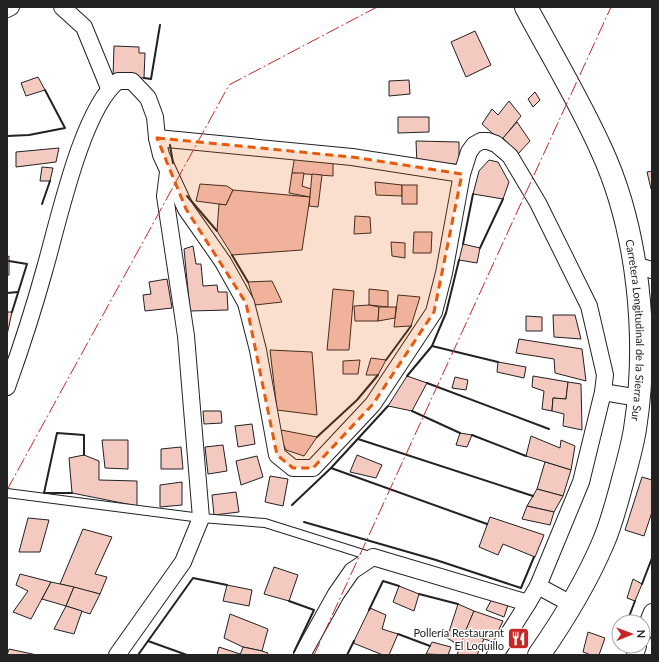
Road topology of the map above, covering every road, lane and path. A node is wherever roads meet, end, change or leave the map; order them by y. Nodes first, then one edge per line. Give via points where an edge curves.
1 (11, 7) edge
2 (62, 7) edge
3 (526, 7) edge
4 (7, 9) edge
5 (109, 88) junction
6 (157, 138) junction
7 (168, 172) junction
8 (462, 174) junction
9 (643, 268) edge
10 (7, 387) edge
11 (603, 392) junction
12 (639, 398) junction
13 (7, 493) edge
14 (200, 518) junction
15 (373, 557) junction
16 (538, 586) junction
17 (528, 603) junction
18 (573, 605) junction
19 (117, 655) edge
20 (302, 655) edge
21 (495, 655) edge
22 (540, 655) edge

1 - 4 street
2 - 5 street via 84,27
3 - 9 highway, Carretera Longitudinal de la Sierra Sur via 602,149 629,234
5 - 6 street via 118,81 132,81 148,98 155,117
5 - 10 street via 88,125
6 - 7 street
6 - 8 street via 352,157
7 - 8 street via 186,209 223,262 246,303 258,350 277,455 293,468 313,468 373,404 434,312 444,273
7 - 14 street via 165,196 186,336
8 - 11 street via 469,152 474,145 481,142 496,144 510,156 538,204 589,306 605,375
9 - 12 highway, Carretera Longitudinal de la Sierra Sur via 639,298
11 - 12 street
11 - 16 street via 581,482
12 - 18 highway, Carretera Longitudinal de la Sierra Sur via 629,457 606,535
13 - 14 lane
14 - 15 lane via 265,522
14 - 19 street via 182,562
15 - 17 street
15 - 20 street via 352,571
16 - 17 street
16 - 18 street
17 - 21 street
18 - 22 highway, Carretera Longitudinal de la Sierra Sur

